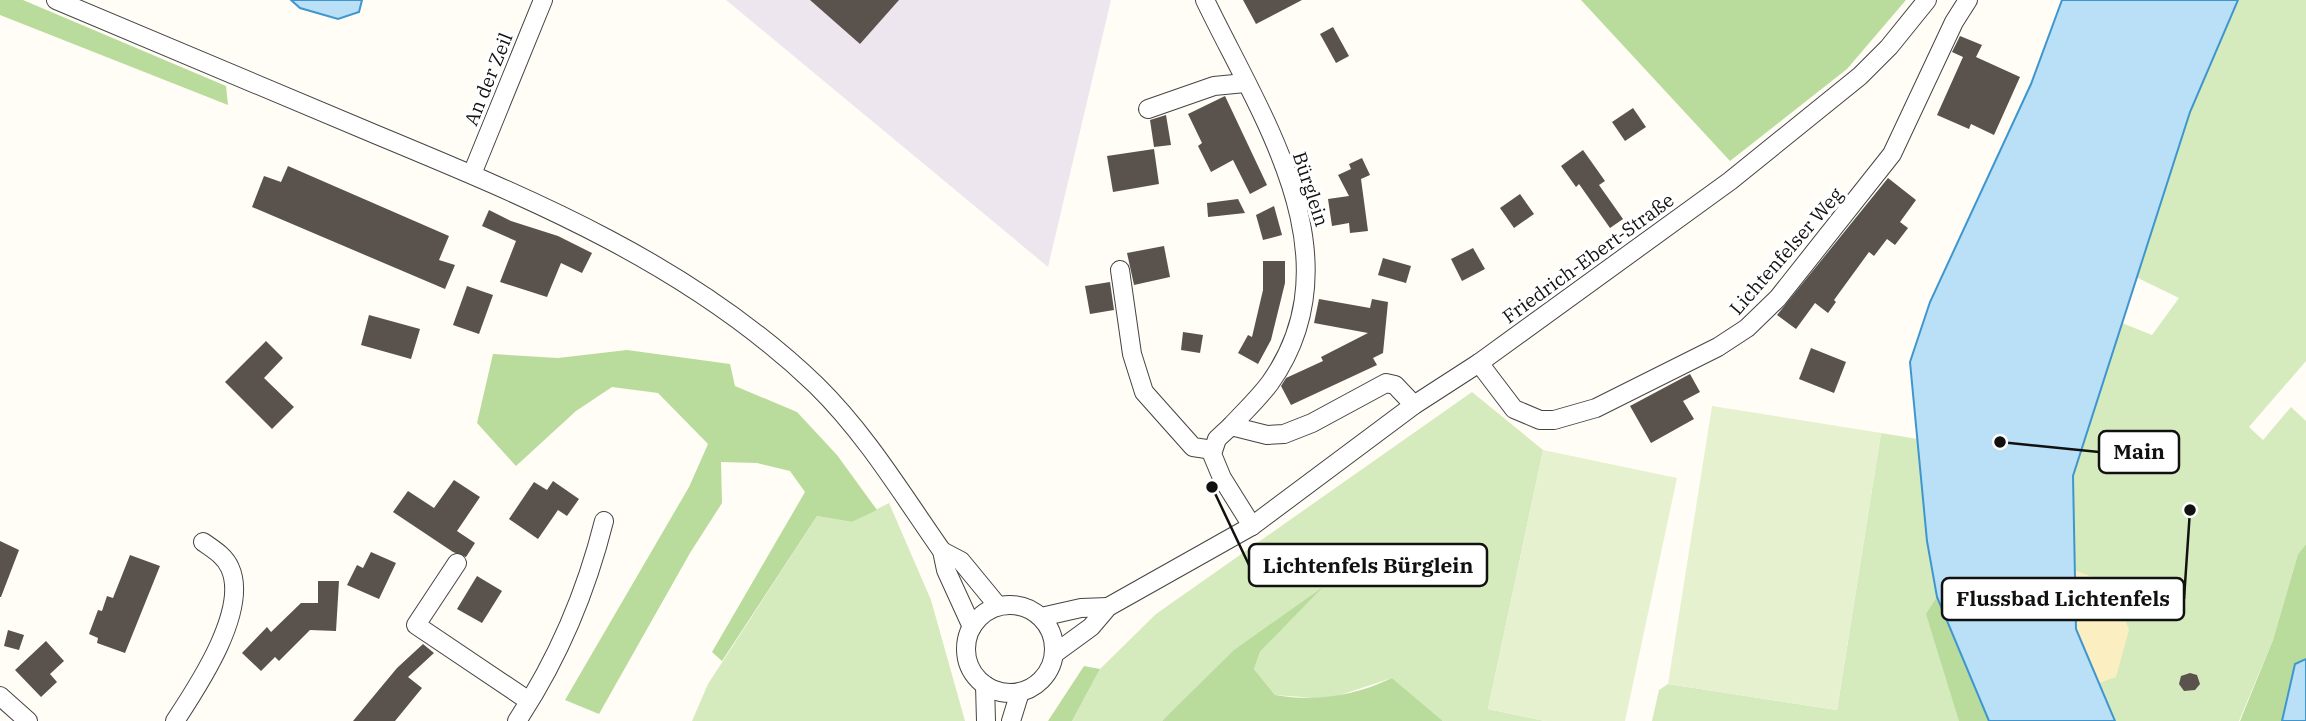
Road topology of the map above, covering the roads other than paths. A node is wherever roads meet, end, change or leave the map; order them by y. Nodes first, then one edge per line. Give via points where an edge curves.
1 (56, 0) edge
2 (543, 0) edge
3 (1205, 0) edge
4 (1927, 0) edge
5 (1968, 0) edge
6 (1245, 83) junction
7 (1148, 109) dead end
8 (472, 174) junction
9 (1120, 270) dead end
10 (1479, 363) junction
11 (1414, 405) junction
12 (1231, 426) junction
13 (1213, 450) junction
14 (604, 521) dead end
15 (1252, 526) junction
16 (203, 542) dead end
17 (942, 551) junction
18 (457, 563) dead end
19 (999, 607) junction
20 (1108, 607) junction
21 (1041, 617) junction
22 (972, 627) junction
23 (1054, 654) junction
24 (982, 683) junction
25 (1020, 692) junction
26 (0, 696) edge
27 (529, 701) junction
28 (28, 721) edge
29 (175, 721) edge
30 (517, 721) edge
31 (986, 721) edge
32 (1011, 721) edge

1 - 8 street
2 - 8 street, An der Zeil
3 - 6 street, Bürglein
4 - 10 street, Friedrich-Ebert-Straße via 1874,63 1804,124
5 - 10 street, Lichtenfelser Weg via 1892,154 1778,298 1747,328 1596,408 1554,420 1540,420 1514,409
6 - 7 street via 1214,86
6 - 12 street, Bürglein via 1296,198 1308,260 1304,296 1284,356 1271,381
8 - 17 street via 618,242 674,274 753,332 847,418
9 - 13 street via 1132,354 1144,392 1193,447
10 - 11 street, Friedrich-Ebert-Straße
11 - 12 street via 1395,385 1387,383 1284,434 1267,435
11 - 15 street, Friedrich-Ebert-Straße
12 - 13 street, Bürglein
13 - 15 street via 1222,478
14 - 27 street via 582,599
15 - 20 street, Friedrich-Ebert-Straße
16 - 29 street via 223,556 235,585 229,618 206,672
17 - 19 street via 961,561
17 - 22 street
18 - 27 street via 415,625
19 - 21 street via 1024,607
19 - 22 street via 983,614
20 - 21 street
20 - 23 street via 1091,627
21 - 23 street via 1052,634
22 - 24 street via 966,649 972,671
23 - 25 street via 1037,684
24 - 25 street via 1001,692
24 - 31 street
25 - 32 street
26 - 28 street
27 - 30 street

